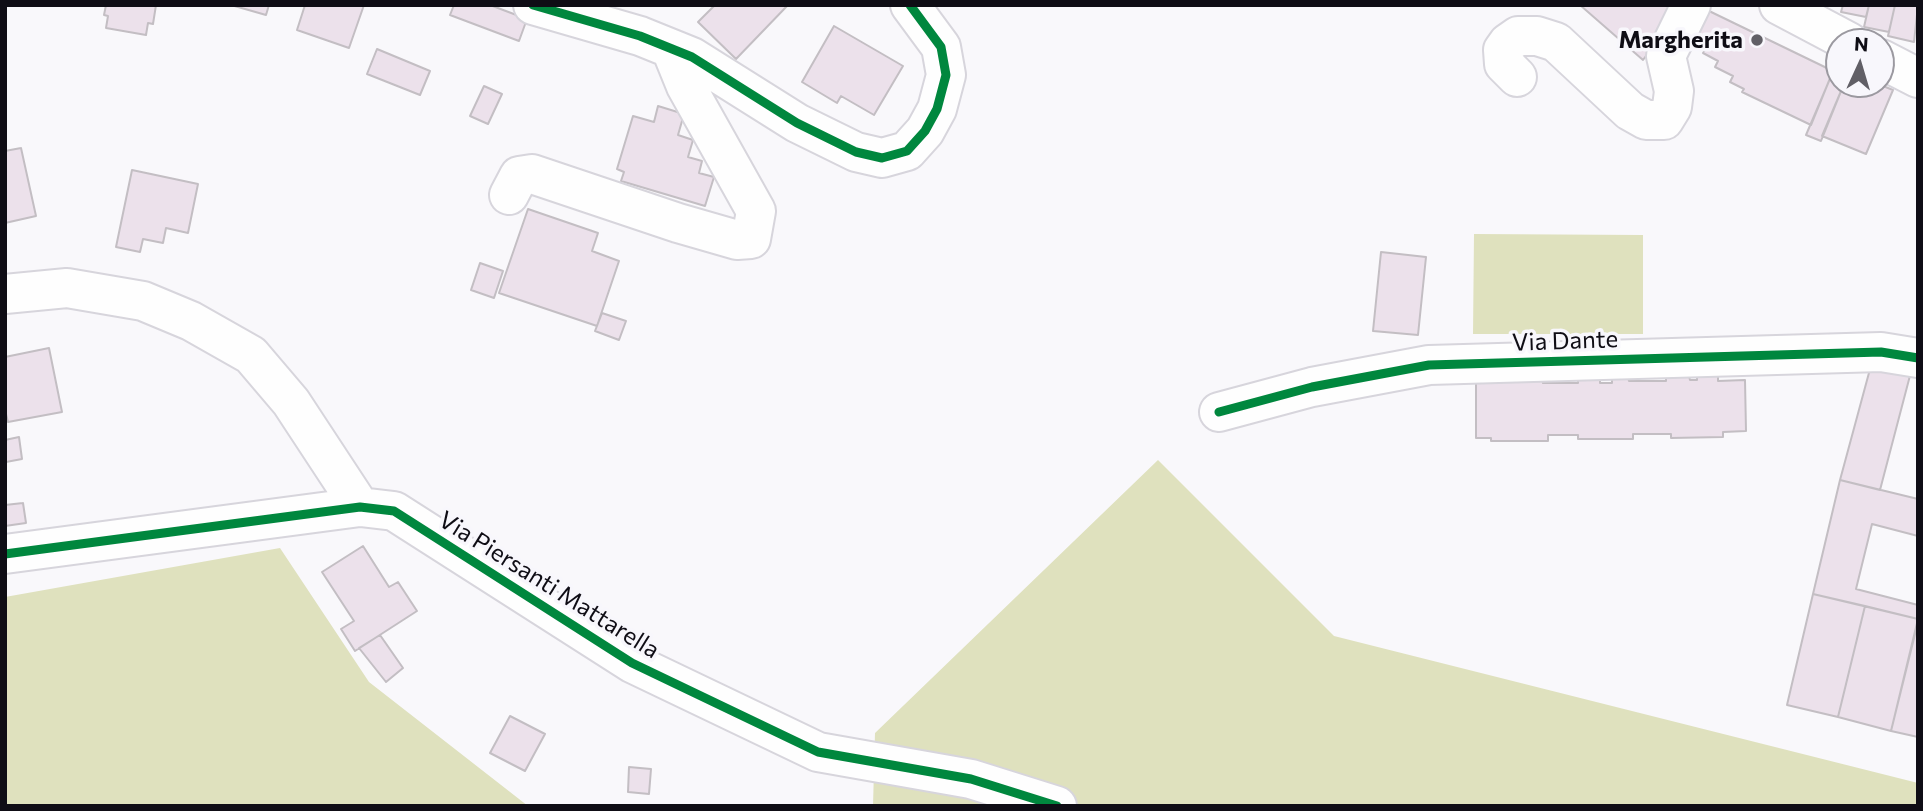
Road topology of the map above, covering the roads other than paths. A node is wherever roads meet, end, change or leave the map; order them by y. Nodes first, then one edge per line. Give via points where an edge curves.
1 (533, 5) edge
2 (910, 5) edge
3 (1690, 5) edge
4 (1779, 5) edge
5 (1825, 29) edge
6 (671, 49) junction
7 (1895, 66) edge
8 (1517, 77) dead end
9 (1918, 78) edge
10 (509, 195) dead end
11 (5, 295) edge
12 (1918, 358) edge
13 (1219, 412) dead end
14 (360, 507) junction
15 (5, 554) edge
16 (1056, 806) edge

1 - 6 street
2 - 6 street via 941,47 946,75 937,109 925,131 908,151 882,158 856,152 797,123 692,57
3 - 8 street via 1666,55 1674,91 1664,120 1646,120 1630,111 1556,42 1537,36 1518,36 1503,50 1504,64
4 - 5 street
6 - 10 street via 685,86 756,211 751,239 737,240 678,223 532,174 519,176
7 - 9 street
11 - 14 street via 66,288 143,301 191,321 251,355 291,402
12 - 13 street, Via Dante via 1881,352 1429,365 1312,387
14 - 15 street, Via Piersanti Mattarella
14 - 16 street, Via Piersanti Mattarella via 394,511 632,663 818,752 971,779

